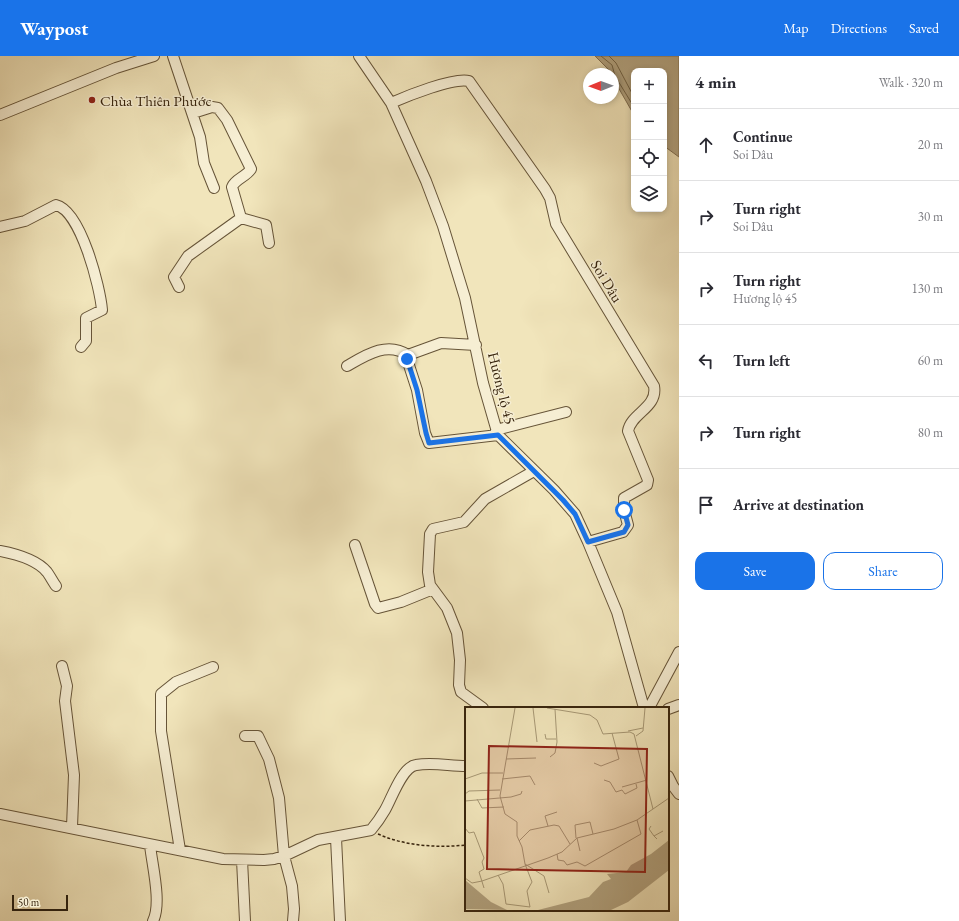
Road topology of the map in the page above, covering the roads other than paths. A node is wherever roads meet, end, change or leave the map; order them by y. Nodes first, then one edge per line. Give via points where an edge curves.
1 (154, 56) edge
2 (173, 56) edge
3 (359, 56) edge
4 (391, 103) junction
5 (193, 113) junction
6 (0, 115) edge
7 (214, 188) dead end
8 (241, 218) junction
9 (0, 227) edge
10 (269, 243) dead end
11 (179, 287) dead end
12 (476, 345) junction
13 (81, 347) dead end
14 (408, 355) junction
15 (347, 366) dead end
16 (566, 412) dead end
17 (497, 433) junction
18 (534, 471) junction
19 (588, 542) junction
20 (355, 545) dead end
21 (0, 551) edge
22 (56, 586) dead end
23 (433, 589) junction
24 (679, 652) edge
25 (62, 666) dead end
26 (212, 667) dead end
27 (679, 705) edge
28 (482, 707) edge
29 (644, 707) edge
30 (650, 707) edge
31 (669, 709) edge
32 (245, 736) dead end
33 (465, 766) edge
34 (669, 778) edge
35 (679, 794) edge
36 (0, 814) edge
37 (72, 828) junction
38 (336, 838) junction
39 (150, 845) junction
40 (180, 850) junction
41 (284, 856) junction
42 (242, 860) junction
43 (153, 921) edge
44 (246, 921) edge
45 (293, 921) edge
46 (340, 921) edge

1 - 6 street via 116,68
2 - 5 street
3 - 4 street, Hương lộ 45
4 - 12 street, Hương lộ 45 via 443,226
4 - 19 street, Soi Dâu via 450,83 469,81 545,189 550,198 556,224 654,386 655,393 650,404 629,425 628,431 648,480 647,485 624,498 628,525 624,532
5 - 7 street via 204,163
5 - 8 street via 212,107 218,108 227,120 251,168 249,173 233,183 232,187
8 - 10 street via 266,225
8 - 11 street via 188,256 174,277
9 - 13 street via 26,221 56,205 65,210 82,236 91,258 102,310 86,318 86,340
12 - 14 street via 441,343
12 - 17 street, Hương lộ 45 via 483,383
14 - 15 street via 390,349 377,350
14 - 17 street via 429,443
16 - 17 street
17 - 18 street, Hương lộ 45
18 - 19 street, Hương lộ 45 via 575,514
18 - 23 street via 485,499 464,522 434,529 430,534 428,557 429,578
19 - 29 street, Hương lộ 45 via 617,612
20 - 23 street via 378,608
21 - 22 street via 32,561 47,572
23 - 28 street via 447,608 457,633 461,692
24 - 30 street
25 - 37 street via 67,686 65,701 74,775
26 - 40 street via 176,682 161,694 161,731
27 - 31 street
32 - 41 street via 258,736 276,782 282,818
33 - 38 street via 414,765 401,779 380,819 371,830
34 - 35 street
36 - 37 street
37 - 39 street
38 - 41 street via 318,840
38 - 46 street
39 - 40 street
39 - 43 street via 157,914
40 - 42 street via 223,859
41 - 42 street via 264,860
41 - 45 street via 292,886
42 - 44 street

